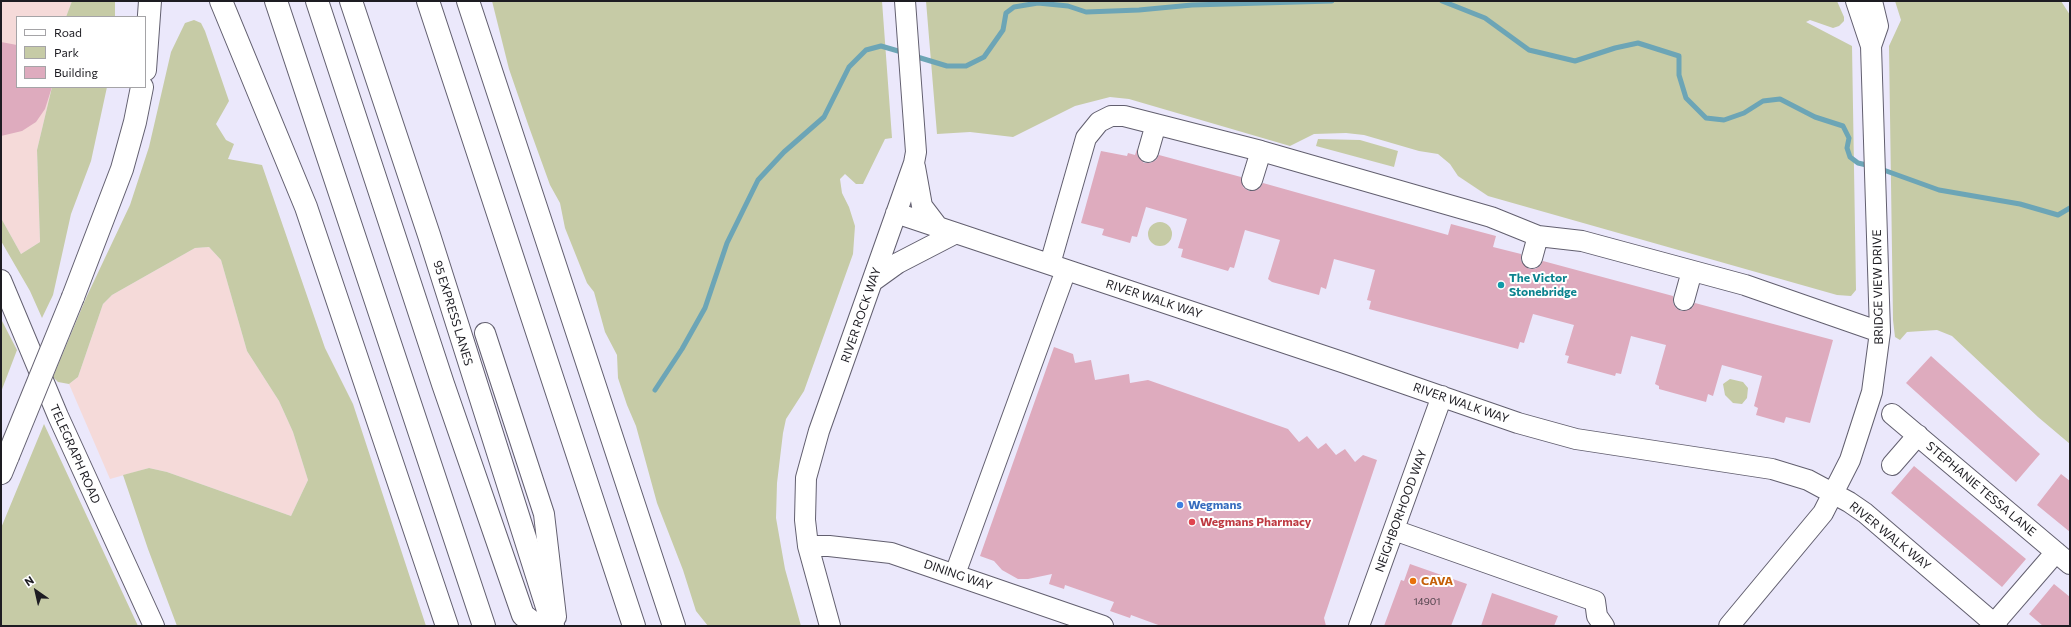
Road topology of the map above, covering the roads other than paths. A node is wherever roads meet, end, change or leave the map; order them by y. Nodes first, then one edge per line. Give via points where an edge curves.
1 (150, 1) edge
2 (221, 1) edge
3 (276, 1) edge
4 (317, 1) edge
5 (351, 1) edge
6 (428, 1) edge
7 (468, 1) edge
8 (906, 1) edge
9 (1856, 1) edge
10 (1872, 1) edge
11 (1871, 46) junction
12 (146, 61) edge
13 (142, 88) edge
14 (1156, 124) junction
15 (1261, 151) junction
16 (1148, 152) dead end
17 (915, 158) junction
18 (1252, 180) dead end
19 (896, 213) junction
20 (947, 230) junction
21 (1538, 236) junction
22 (1532, 258) dead end
23 (1058, 267) junction
24 (1692, 271) junction
25 (1, 280) edge
26 (873, 281) junction
27 (1684, 300) dead end
28 (1880, 332) junction
29 (484, 333) dead end
30 (1442, 396) junction
31 (1892, 414) dead end
32 (1918, 436) junction
33 (4, 465) edge
34 (1892, 465) dead end
35 (1834, 494) junction
36 (1394, 530) junction
37 (808, 546) junction
38 (2063, 558) edge
39 (956, 574) junction
40 (1994, 625) edge
41 (154, 626) edge
42 (447, 626) edge
43 (484, 626) edge
44 (537, 626) edge
45 (553, 626) edge
46 (556, 626) edge
47 (634, 626) edge
48 (674, 626) edge
49 (830, 626) edge
50 (1103, 626) edge
51 (1359, 626) edge
52 (1604, 626) edge
53 (1729, 626) edge

1 - 12 highway
2 - 42 highway via 306,207
3 - 43 highway
4 - 44 highway via 443,384 523,614
5 - 45 highway, 95 EXPRESS LANES via 429,235
6 - 47 highway
7 - 48 highway
8 - 17 street, RIVER ROCK WAY
9 - 11 street
10 - 11 street, BRIDGE VIEW DRIVE via 1878,26
11 - 28 street, BRIDGE VIEW DRIVE
13 - 33 highway, bridge via 122,169
14 - 15 street
14 - 16 street
14 - 23 street via 1116,116 1099,122 1089,132 1083,145
15 - 18 street
15 - 21 street via 1491,217
17 - 19 street, RIVER ROCK WAY
17 - 20 street via 922,206
19 - 20 street, RIVER WALK WAY
19 - 26 street, RIVER ROCK WAY
20 - 23 street, RIVER WALK WAY
20 - 26 street
21 - 22 street
21 - 24 street via 1582,241
23 - 30 street, RIVER WALK WAY
23 - 39 street
24 - 27 street
24 - 28 street via 1745,285
25 - 41 street, TELEGRAPH ROAD via 58,416
26 - 37 street, RIVER ROCK WAY via 819,431 806,478 805,520
28 - 35 street, BRIDGE VIEW DRIVE via 1872,392 1861,431 1850,462
29 - 46 street via 544,514
30 - 35 street, RIVER WALK WAY via 1518,423 1576,439 1772,469 1808,480
30 - 36 street, NEIGHBORHOOD WAY
31 - 32 street, STEPHANIE TESSA LANE
32 - 34 street
32 - 38 street, STEPHANIE TESSA LANE
35 - 40 street, RIVER WALK WAY via 1864,513
35 - 53 street, BRIDGE VIEW DRIVE via 1818,520
36 - 51 street, NEIGHBORHOOD WAY
36 - 52 street via 1595,600 1596,616
37 - 39 street, DINING WAY via 892,553
37 - 49 street, RIVER ROCK WAY
38 - 40 street
39 - 50 street, DINING WAY

